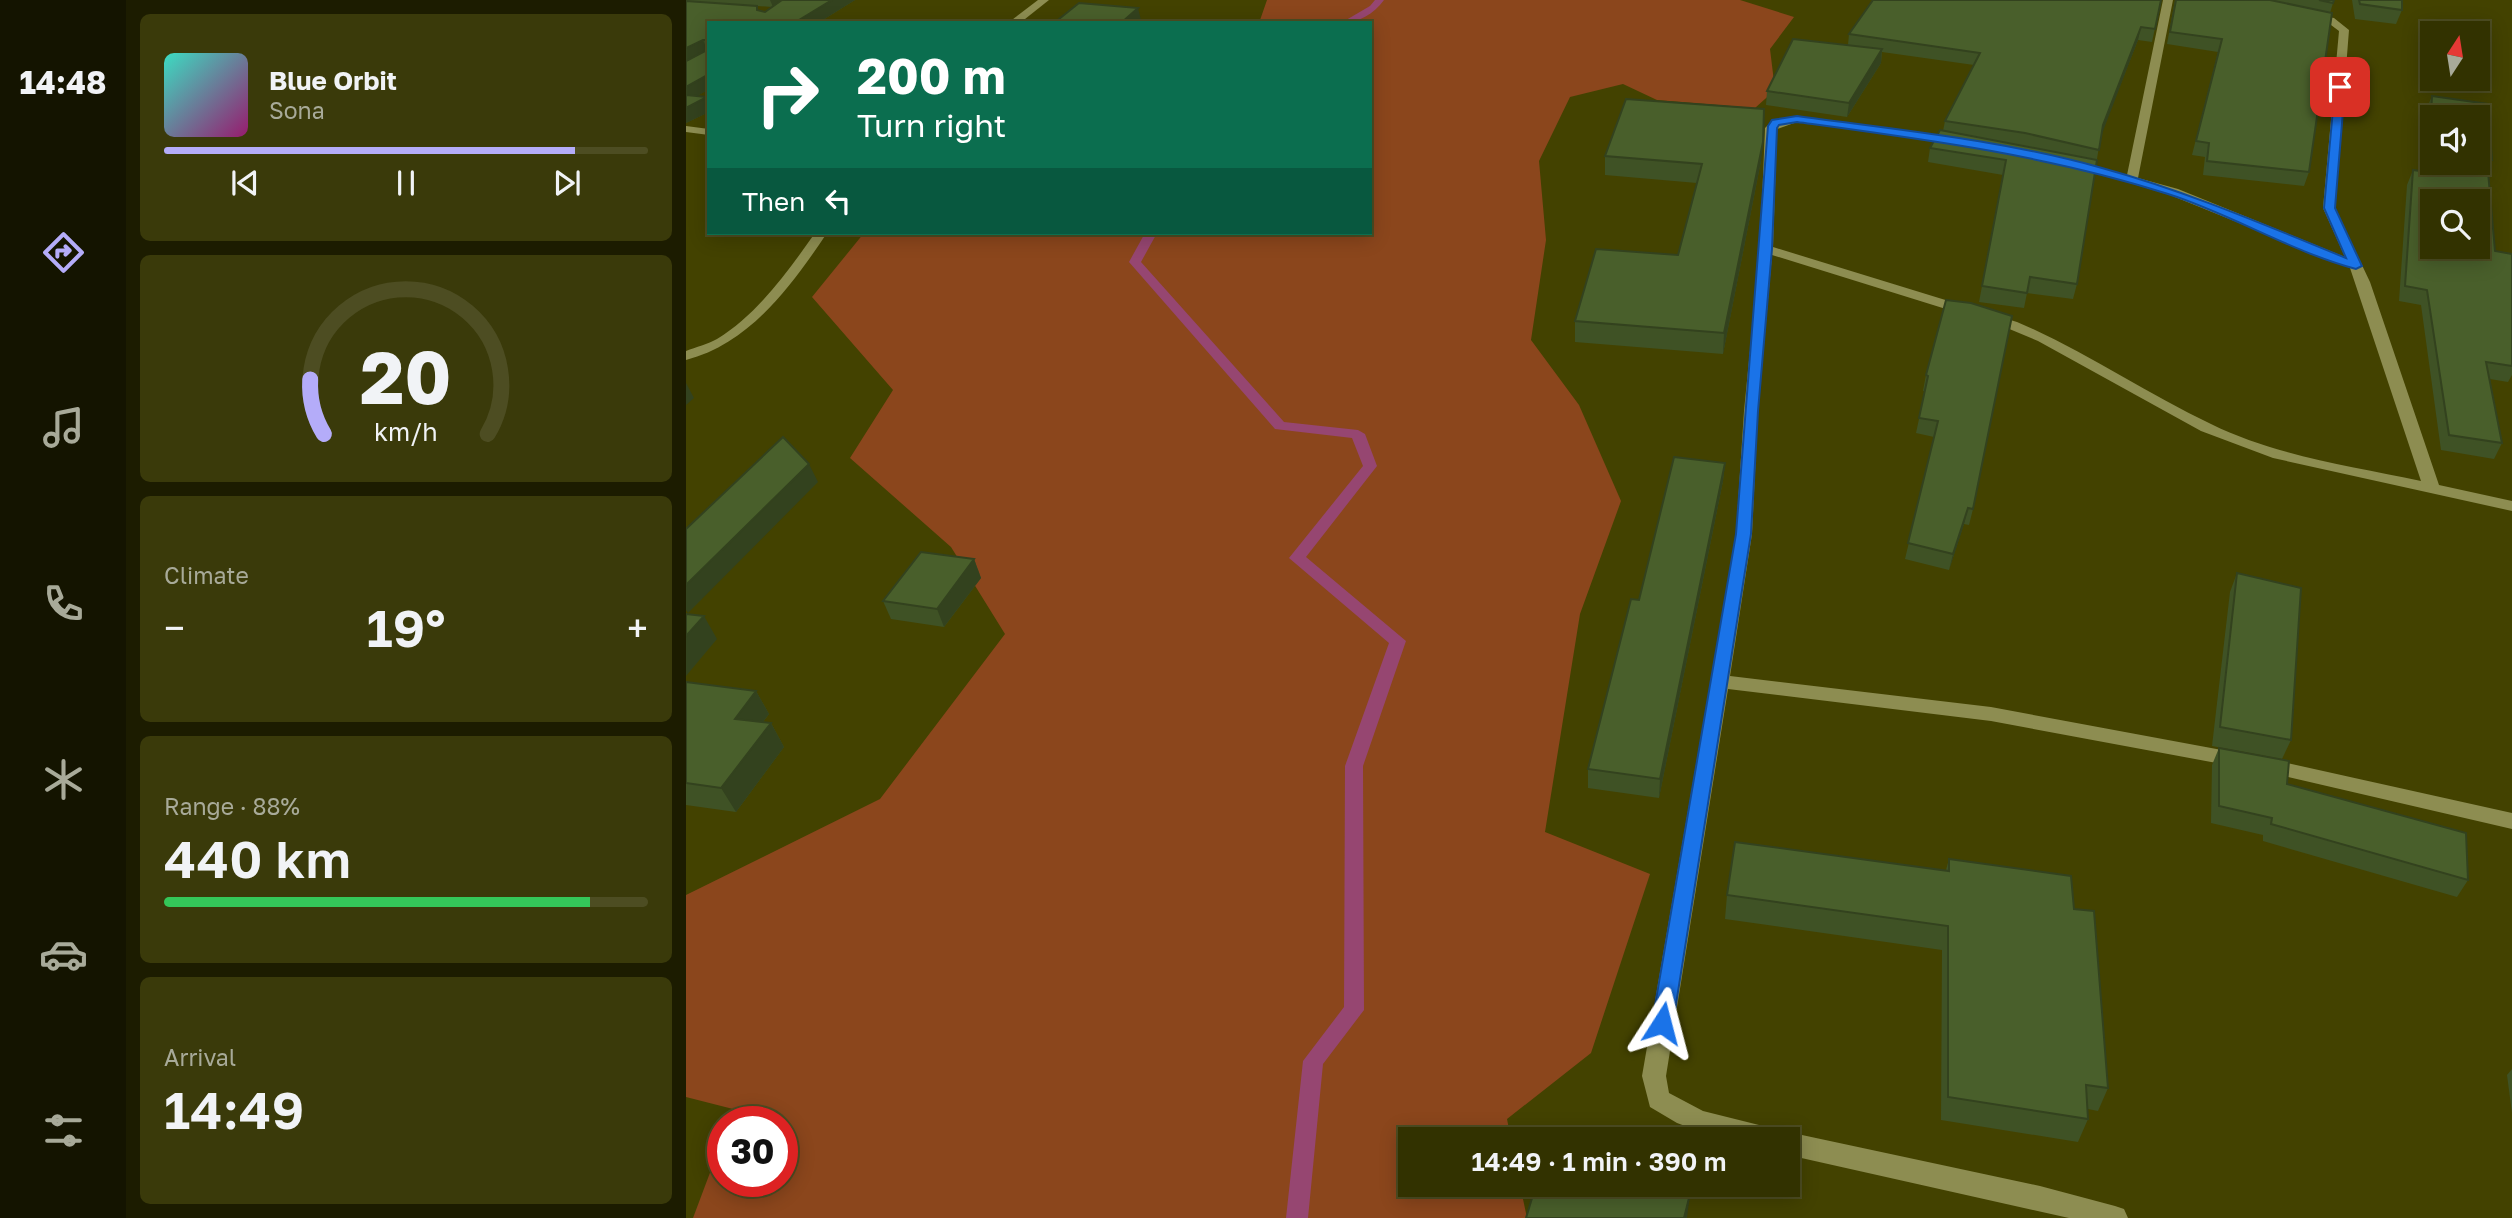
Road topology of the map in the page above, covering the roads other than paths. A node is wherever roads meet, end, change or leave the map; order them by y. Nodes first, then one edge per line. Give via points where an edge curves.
1 (1044, 0) edge
2 (2168, 0) edge
3 (2291, 13) edge
4 (1016, 21) edge
5 (686, 129) edge
6 (707, 132) edge
7 (1966, 142) edge
8 (2057, 160) edge
9 (2132, 180) junction
10 (819, 235) edge
11 (1766, 249) junction
12 (2356, 266) junction
13 (686, 356) edge
14 (2432, 489) junction
15 (2512, 506) edge
16 (1719, 681) junction
17 (2512, 821) edge
18 (1713, 1127) edge
19 (1800, 1146) edge
20 (2115, 1218) edge

1 - 4 street
2 - 9 street
3 - 12 street via 2330,20 2344,30 2329,208
5 - 6 street
7 - 11 street via 1797,119 1776,123 1772,128
8 - 9 street
9 - 12 street via 2175,192
10 - 13 street via 773,294 724,341
11 - 14 street via 2012,325 2206,428 2278,455
11 - 16 street via 1744,534
12 - 14 street
14 - 15 street
16 - 17 street via 1991,714 2289,770
16 - 18 street via 1654,1076 1658,1099 1681,1115
19 - 20 street

